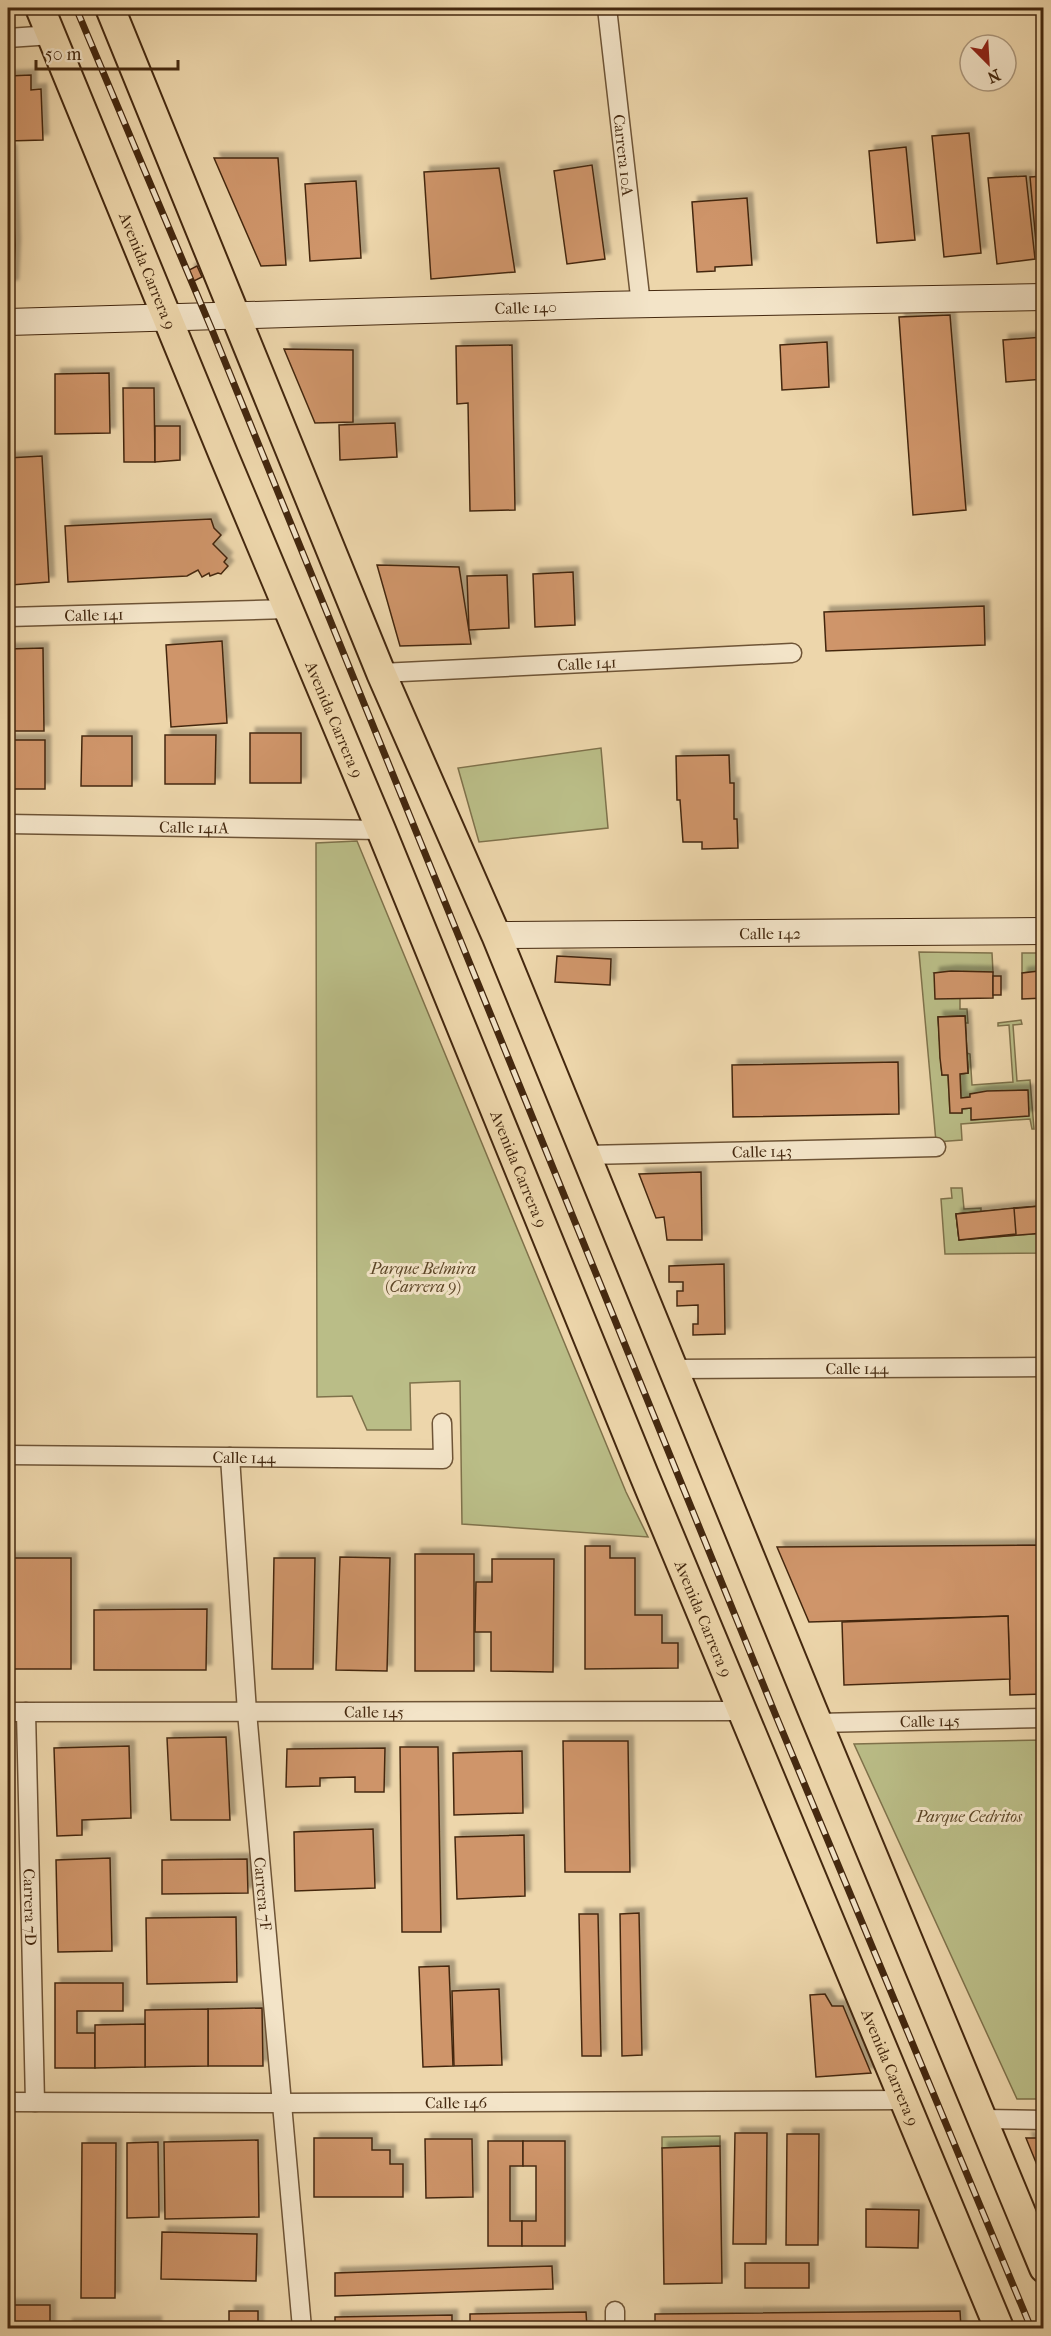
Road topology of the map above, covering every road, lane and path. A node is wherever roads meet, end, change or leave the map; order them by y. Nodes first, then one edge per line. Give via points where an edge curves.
1 (40, 8) edge
2 (110, 8) edge
3 (607, 8) edge
4 (52, 35) junction
5 (8, 38) edge
6 (1044, 297) edge
7 (641, 305) junction
8 (235, 316) junction
9 (167, 319) junction
10 (8, 322) edge
11 (288, 609) junction
12 (8, 617) edge
13 (792, 653) dead end
14 (381, 673) junction
15 (8, 824) edge
16 (381, 830) junction
17 (1044, 930) edge
18 (496, 935) junction
19 (936, 1147) dead end
20 (586, 1155) junction
21 (1044, 1367) edge
22 (673, 1369) junction
23 (442, 1423) dead end
24 (8, 1455) edge
25 (231, 1458) junction
26 (742, 1711) junction
27 (8, 1712) edge
28 (26, 1712) junction
29 (247, 1712) junction
30 (1044, 1718) edge
31 (818, 1723) junction
32 (904, 2100) junction
33 (8, 2102) edge
34 (35, 2102) junction
35 (280, 2103) junction
36 (982, 2119) junction
37 (1044, 2120) edge
38 (1038, 2240) edge
39 (1044, 2268) edge
40 (302, 2328) edge
41 (999, 2328) edge

1 - 4 main road, Avenida Carrera 9
2 - 8 main road
3 - 7 street, Carrera 10A
4 - 5 street
4 - 9 main road, Avenida Carrera 9
6 - 7 street, Calle 140
7 - 8 street, Calle 140
8 - 9 street, Calle 140
8 - 14 main road
9 - 10 street, Calle 140
9 - 11 main road, Avenida Carrera 9
11 - 12 street, Calle 141
11 - 16 main road, Avenida Carrera 9
13 - 14 street, Calle 141
14 - 18 main road
15 - 16 street, Calle 141A
16 - 26 main road, Avenida Carrera 9
17 - 18 street, Calle 142
18 - 20 main road
19 - 20 street, Calle 143
20 - 22 main road
21 - 22 street, Calle 144
22 - 31 main road
23 - 25 street, Calle 144 via 443,1459
24 - 25 street, Calle 144
25 - 29 street, Carrera 7F
26 - 29 street, Calle 145
26 - 32 main road, Avenida Carrera 9
27 - 28 street, Calle 145
28 - 29 street, Calle 145
28 - 34 street, Carrera 7D
29 - 35 street, Carrera 7F
30 - 31 street, Calle 145
31 - 36 main road
32 - 35 street, Calle 146
32 - 41 main road, Avenida Carrera 9
33 - 34 street, Calle 146
34 - 35 street, Calle 146
35 - 40 street, Carrera 7F
36 - 37 street
36 - 38 main road
38 - 39 main road

